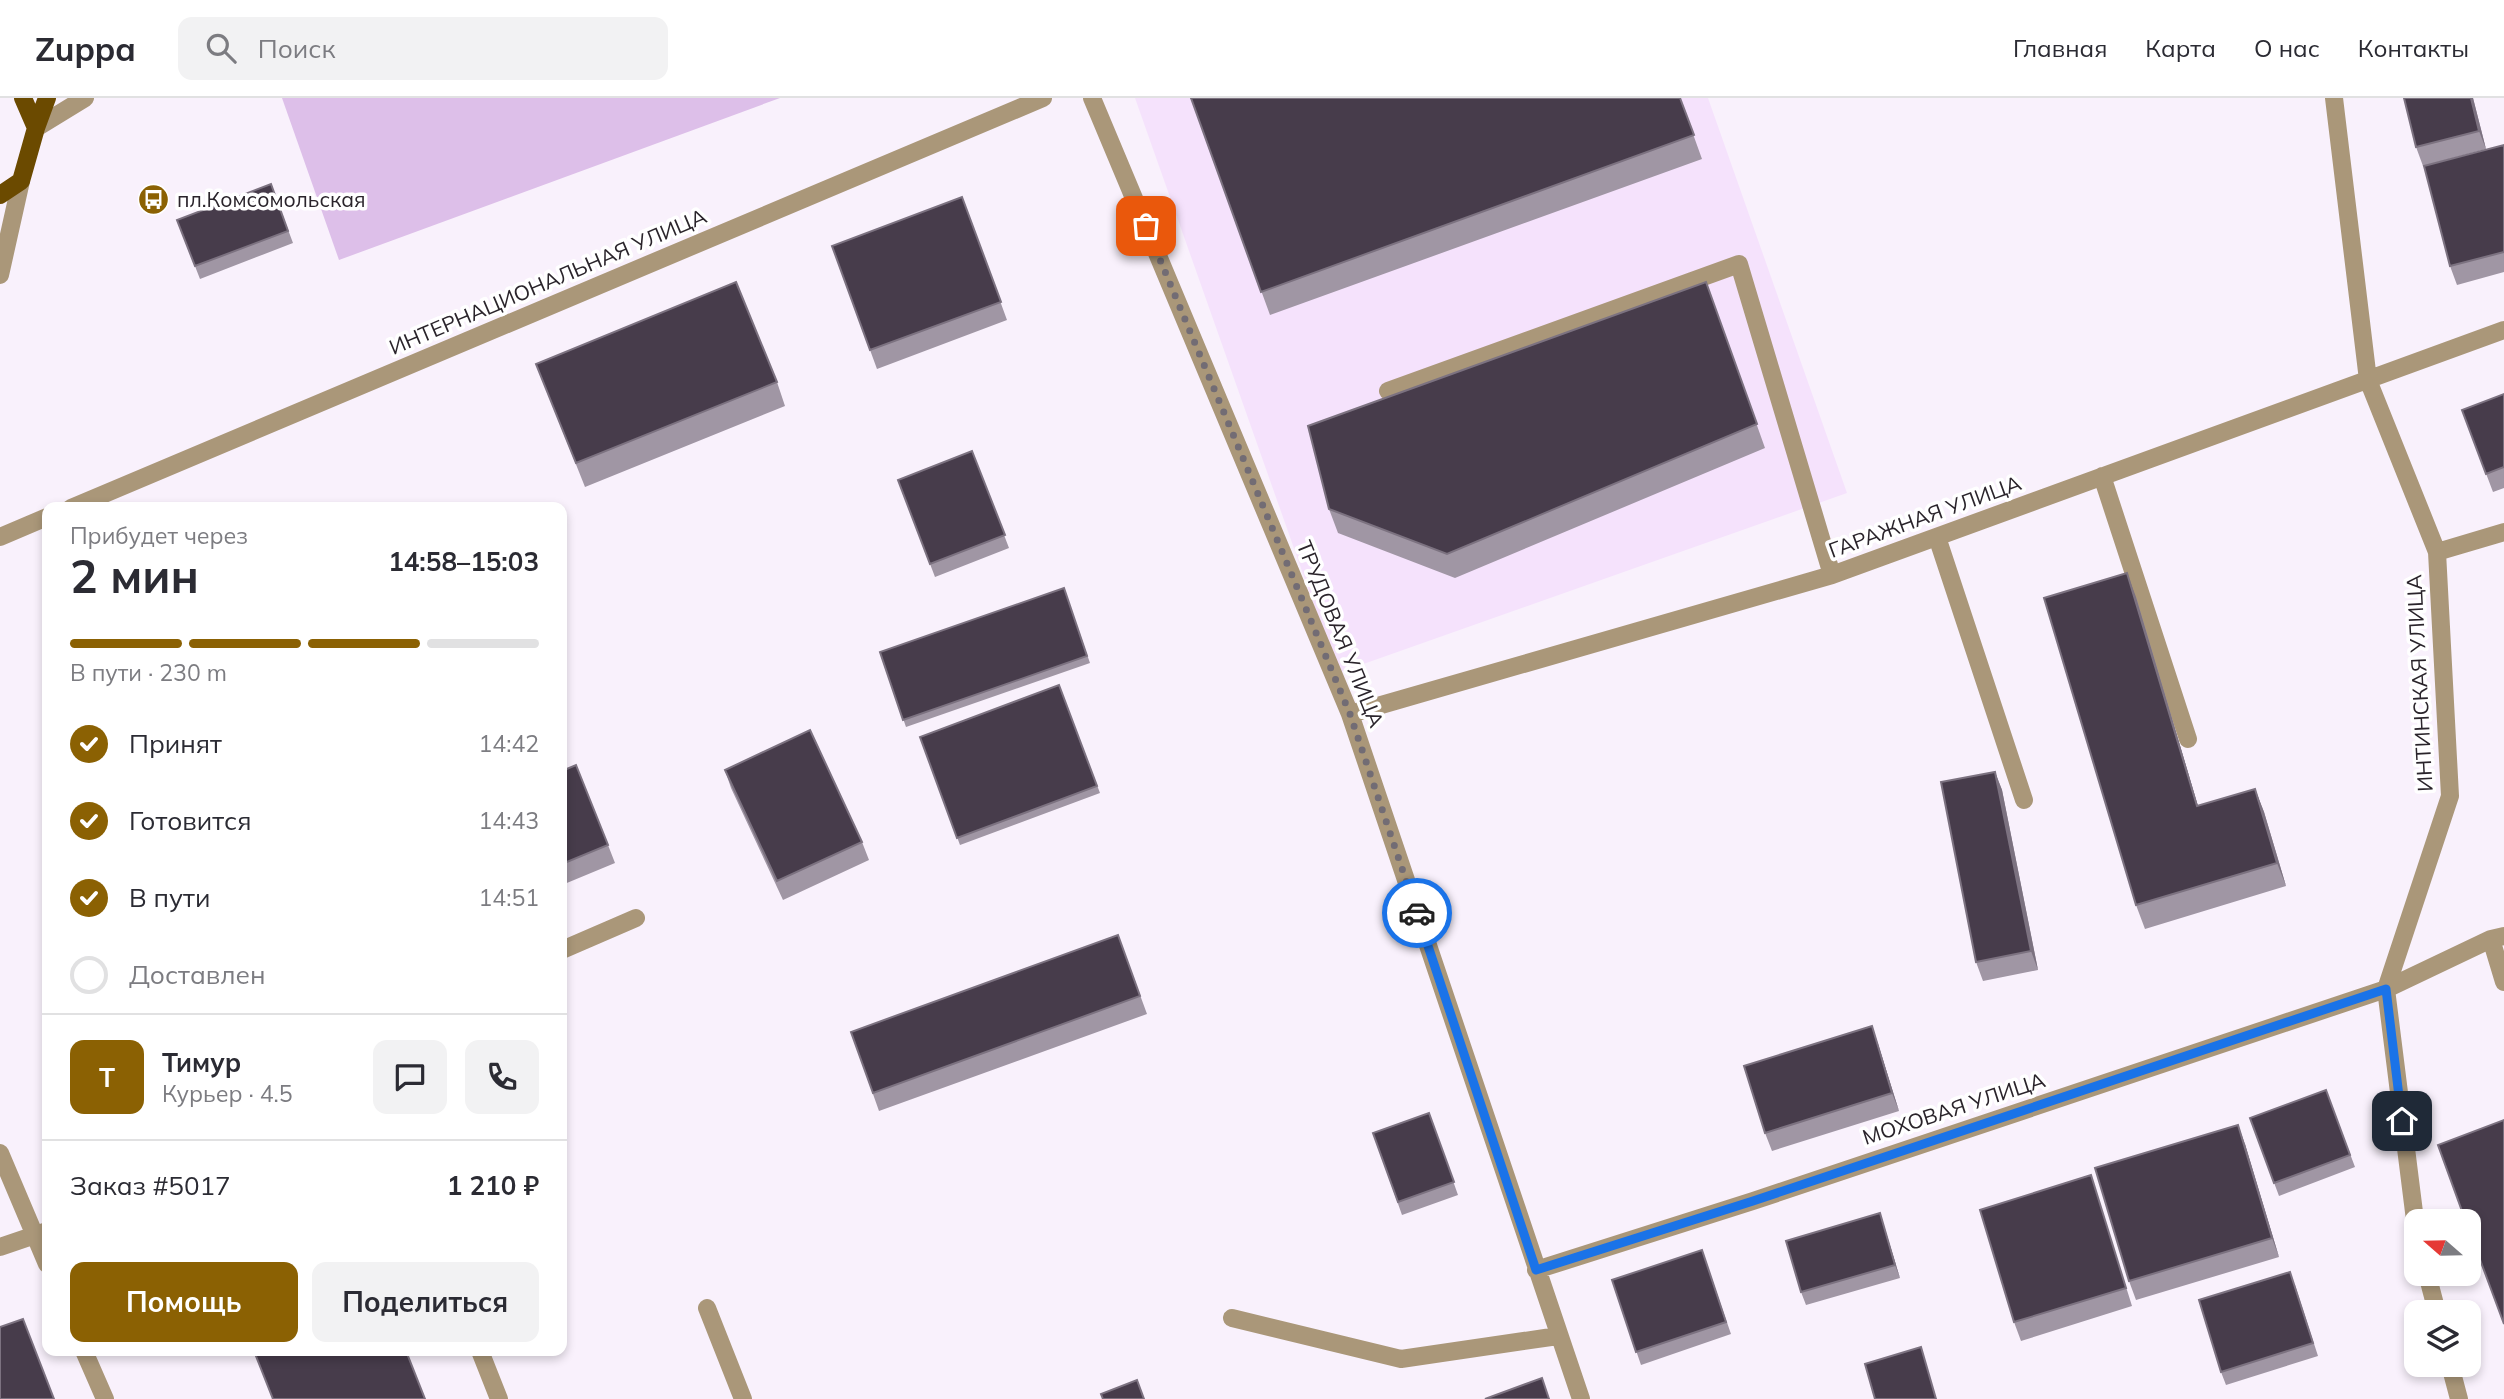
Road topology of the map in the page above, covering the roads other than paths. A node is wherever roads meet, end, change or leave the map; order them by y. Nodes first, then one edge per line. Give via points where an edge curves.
1 (23, 98) edge
2 (47, 98) edge
3 (85, 98) edge
4 (1043, 98) edge
5 (1092, 98) edge
6 (2334, 98) edge
7 (36, 128) junction
8 (21, 181) junction
9 (0, 195) edge
10 (0, 275) edge
11 (2504, 330) edge
12 (2368, 380) junction
13 (1388, 391) dead end
14 (2102, 476) junction
15 (85, 502) edge
16 (42, 519) edge
17 (2504, 532) edge
18 (0, 537) edge
19 (1937, 537) junction
20 (2437, 552) junction
21 (1832, 575) junction
22 (1350, 714) junction
23 (2188, 739) dead end
24 (2024, 800) dead end
25 (636, 918) dead end
26 (2498, 938) edge
27 (567, 948) edge
28 (2504, 982) edge
29 (2386, 989) junction
30 (0, 1153) edge
31 (2414, 1209) edge
32 (41, 1233) edge
33 (0, 1247) edge
34 (1536, 1270) junction
35 (707, 1308) dead end
36 (1232, 1318) dead end
37 (1558, 1336) junction
38 (86, 1356) edge
39 (482, 1356) edge
40 (2453, 1377) edge
41 (105, 1399) edge
42 (499, 1399) edge
43 (743, 1399) edge
44 (1581, 1399) edge
45 (2459, 1399) edge

1 - 7 main road
2 - 7 main road
3 - 7 street
4 - 15 street, ИНТЕРНАЦИОНАЛЬНАЯ УЛИЦА
5 - 22 street, ТРУДОВАЯ УЛИЦА
6 - 12 street, ИНТИНСКАЯ УЛИЦА
7 - 8 main road
8 - 9 main road
8 - 10 street
11 - 12 street, ГАРАЖНАЯ УЛИЦА
12 - 14 street, ГАРАЖНАЯ УЛИЦА
12 - 20 street, ИНТИНСКАЯ УЛИЦА
13 - 21 street via 1738,264
14 - 19 street, ГАРАЖНАЯ УЛИЦА
14 - 23 street
16 - 18 street
17 - 20 street
19 - 21 street, ГАРАЖНАЯ УЛИЦА
19 - 24 street
20 - 29 street, ИНТИНСКАЯ УЛИЦА via 2450,796
21 - 22 street, ГАРАЖНАЯ УЛИЦА
22 - 34 street, ТРУДОВАЯ УЛИЦА
25 - 27 street
26 - 28 street
26 - 29 street, МОХОВАЯ УЛИЦА
29 - 31 street, ИНТИНСКАЯ УЛИЦА
29 - 34 street, МОХОВАЯ УЛИЦА
30 - 32 street
32 - 33 street
34 - 37 street, ТРУДОВАЯ УЛИЦА
35 - 43 street
36 - 37 street via 1401,1359
37 - 44 street, ТРУДОВАЯ УЛИЦА
38 - 41 street
39 - 42 street
40 - 45 street

